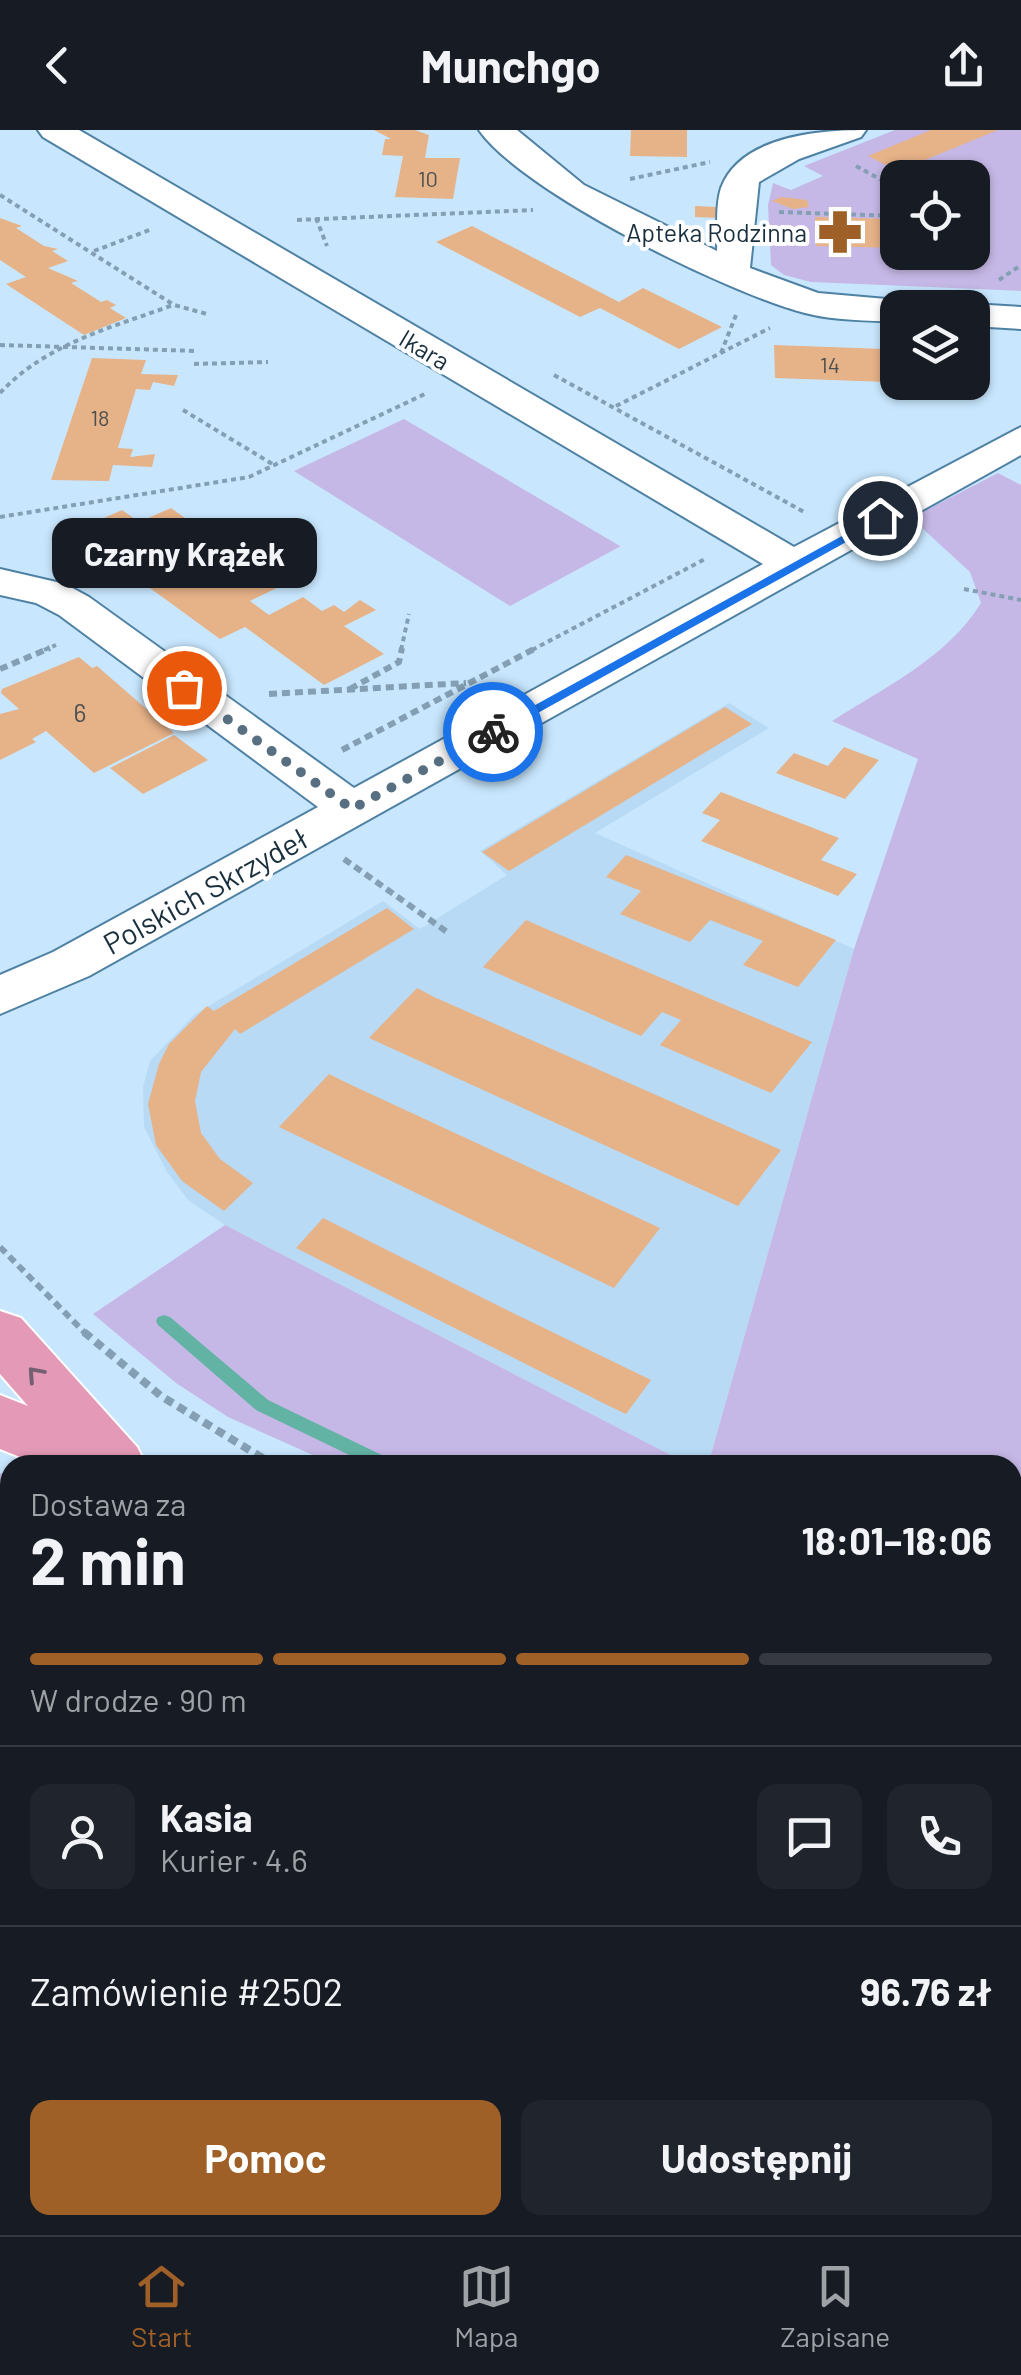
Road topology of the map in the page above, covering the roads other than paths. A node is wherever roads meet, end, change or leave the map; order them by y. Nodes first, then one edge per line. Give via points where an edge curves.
1 (55, 130) edge
2 (496, 130) edge
3 (849, 130) edge
4 (731, 273) junction
5 (880, 310) edge
6 (990, 316) edge
7 (1021, 318) edge
8 (1021, 439) edge
9 (796, 566) junction
10 (0, 582) edge
11 (344, 831) junction
12 (71, 964) junction
13 (0, 996) edge
14 (0, 1018) edge
15 (0, 1334) edge
16 (0, 1419) edge
17 (84, 1455) edge
18 (104, 1455) edge

1 - 9 street, Ikara
2 - 4 street via 572,192
3 - 4 street via 769,159 744,177
4 - 5 street via 813,304
6 - 7 street
8 - 9 street, Polskich Skrzydeł
9 - 11 street, Polskich Skrzydeł
10 - 11 street via 74,606 300,772
11 - 12 street, Polskich Skrzydeł
12 - 13 street, Polskich Skrzydeł
12 - 14 street, Polskich Skrzydeł
18 -> 15 main road
16 - 17 main road

